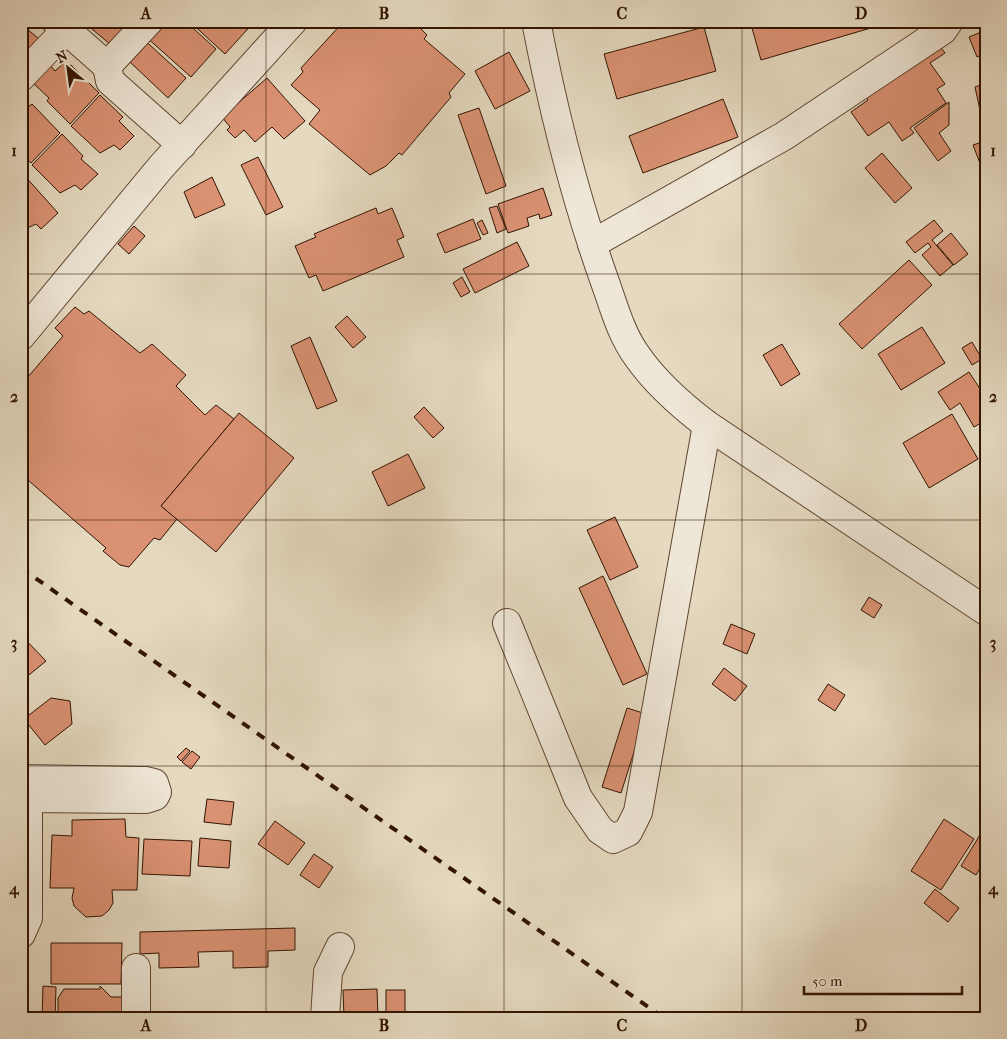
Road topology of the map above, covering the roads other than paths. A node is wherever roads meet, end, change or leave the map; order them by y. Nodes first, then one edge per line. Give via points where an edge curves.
1 (148, 21) edge
2 (293, 21) edge
3 (536, 21) edge
4 (949, 21) edge
5 (61, 26) edge
6 (107, 66) junction
7 (21, 77) edge
8 (182, 145) junction
9 (592, 244) junction
10 (21, 336) edge
11 (707, 424) junction
12 (986, 611) edge
13 (507, 623) dead end
14 (23, 792) edge
15 (21, 934) edge
16 (340, 946) dead end
17 (136, 968) dead end
18 (136, 1018) edge
19 (325, 1018) edge

1 - 6 street
2 - 8 street
3 - 9 street via 550,96
4 - 9 street via 942,30 784,136
5 - 6 street
5 - 7 street
6 - 8 street via 110,82
8 - 10 street
9 - 11 street via 622,331 636,355
11 - 12 street
11 - 13 street via 638,812 628,832 613,839 600,830 578,798
14 - 15 street via 28,918
16 - 19 street via 328,972
17 - 18 street

